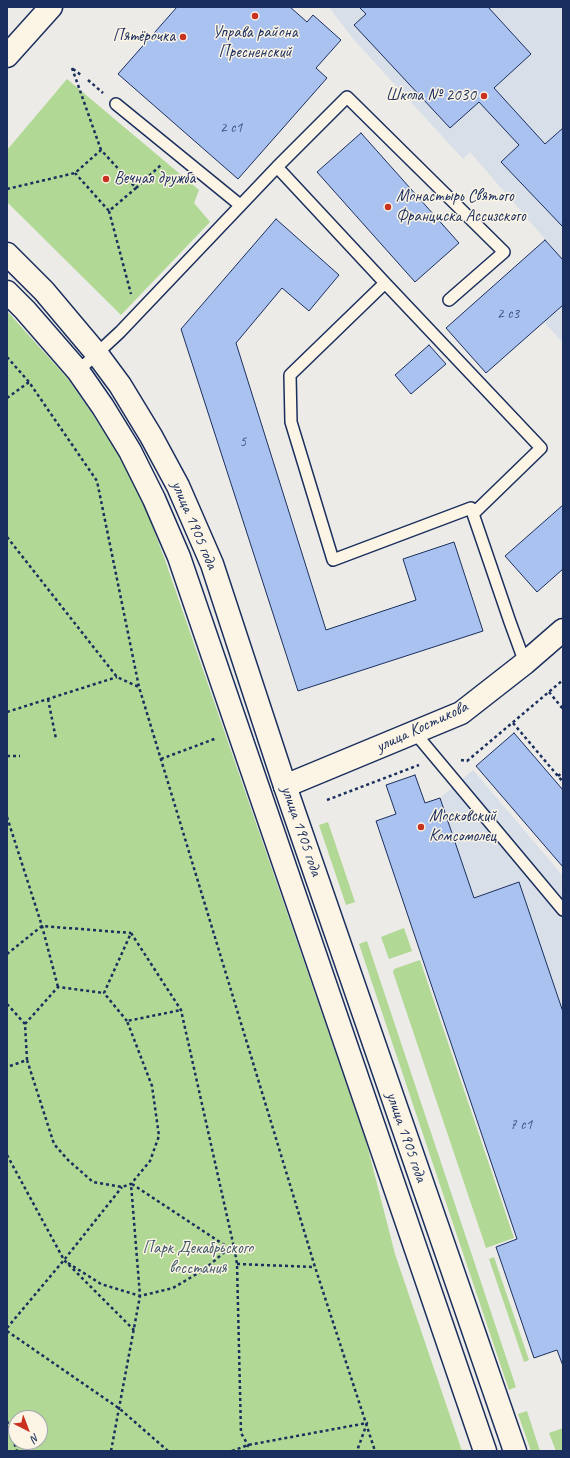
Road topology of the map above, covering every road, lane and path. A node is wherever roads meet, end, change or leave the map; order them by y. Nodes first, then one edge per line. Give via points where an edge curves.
1 (51, 7) edge
2 (7, 56) edge
3 (81, 75) dead end
4 (116, 104) dead end
5 (102, 150) junction
6 (175, 152) junction
7 (277, 167) junction
8 (75, 173) junction
9 (136, 188) junction
10 (7, 189) edge
11 (240, 205) junction
12 (109, 212) junction
13 (7, 254) edge
14 (385, 283) junction
15 (7, 292) edge
16 (449, 300) dead end
17 (136, 314) junction
18 (97, 354) junction
19 (7, 357) edge
20 (78, 370) junction
21 (29, 382) junction
22 (7, 398) edge
23 (473, 514) junction
24 (7, 537) edge
25 (557, 635) edge
26 (525, 663) junction
27 (117, 677) junction
28 (139, 687) junction
29 (549, 692) dead end
30 (48, 698) junction
31 (563, 709) edge
32 (7, 712) edge
33 (513, 723) dead end
34 (415, 733) junction
35 (218, 737) dead end
36 (56, 739) dead end
37 (7, 756) edge
38 (20, 756) dead end
39 (161, 759) junction
40 (563, 772) edge
41 (558, 776) junction
42 (563, 782) edge
43 (285, 786) junction
44 (7, 817) edge
45 (563, 910) edge
46 (42, 926) junction
47 (131, 933) junction
48 (7, 954) edge
49 (58, 987) junction
50 (104, 993) junction
51 (7, 1004) edge
52 (181, 1010) junction
53 (127, 1021) junction
54 (25, 1024) junction
55 (27, 1060) junction
56 (7, 1067) edge
57 (7, 1155) edge
58 (131, 1184) junction
59 (122, 1188) junction
60 (229, 1248) junction
61 (235, 1252) junction
62 (64, 1260) junction
63 (237, 1264) junction
64 (315, 1267) junction
65 (140, 1296) junction
66 (7, 1330) edge
67 (134, 1331) junction
68 (120, 1408) junction
69 (7, 1421) edge
70 (367, 1423) junction
71 (248, 1445) junction
72 (17, 1451) edge
73 (111, 1451) edge
74 (168, 1451) edge
75 (232, 1451) edge
76 (246, 1451) edge
77 (357, 1451) edge
78 (375, 1451) edge
79 (485, 1451) edge
80 (515, 1451) edge

1 - 2 main road
3 - 5 path via 72,68
4 - 6 lane
5 - 8 path
5 - 9 path
6 - 9 path
6 - 11 lane
7 - 11 lane
7 - 14 lane
7 - 16 lane via 347,97 504,252
8 - 10 path
8 - 12 path
9 - 12 path
11 - 17 lane
12 - 17 path
13 - 18 main road, улица 1905 года via 44,291
14 - 23 lane via 541,448
14 - 23 lane via 290,375 291,422 333,560 471,508
15 - 20 main road, улица 1905 года
17 - 18 lane
18 - 20 lane
18 - 43 main road, улица 1905 года via 120,385 151,436 178,486 212,564
19 - 21 path
20 - 79 main road, улица 1905 года via 130,451 154,498 179,557
21 - 22 path
21 - 28 path via 97,481
23 - 26 lane
24 - 27 path
25 - 26 main road, улица Костикова
26 - 34 main road, улица Костикова via 461,714
27 - 28 path
27 - 30 path
28 - 39 path
29 - 31 path
30 - 32 path
30 - 36 path
33 - 41 path
34 - 43 main road, улица Костикова
34 - 45 lane
35 - 39 path
37 - 38 path
39 - 64 path
40 - 41 path
41 - 42 path
43 - 80 main road, улица 1905 года
44 - 46 path
46 - 47 path
46 - 48 path
46 - 49 path
47 - 50 path
47 - 52 path
49 - 50 path
49 - 54 path
50 - 53 path
51 - 54 path
52 - 53 path
52 - 61 path
53 - 58 path via 152,1086 159,1136 150,1161
54 - 55 path
55 - 56 path
55 - 59 path via 54,1144 93,1182
57 - 62 path
58 - 59 path
58 - 60 path
58 - 65 path
59 - 62 path
60 - 61 path
60 - 65 path via 205,1269 173,1288
61 - 63 path
62 - 65 path via 101,1284
62 - 66 path
62 - 67 path
63 - 64 path
63 - 71 path via 241,1433
64 - 70 path
65 - 67 path
66 - 68 path
67 - 68 path
68 - 73 path
68 - 74 path
69 - 72 path
70 - 71 path
70 - 77 path
70 - 78 path
71 - 75 path
71 - 76 path

